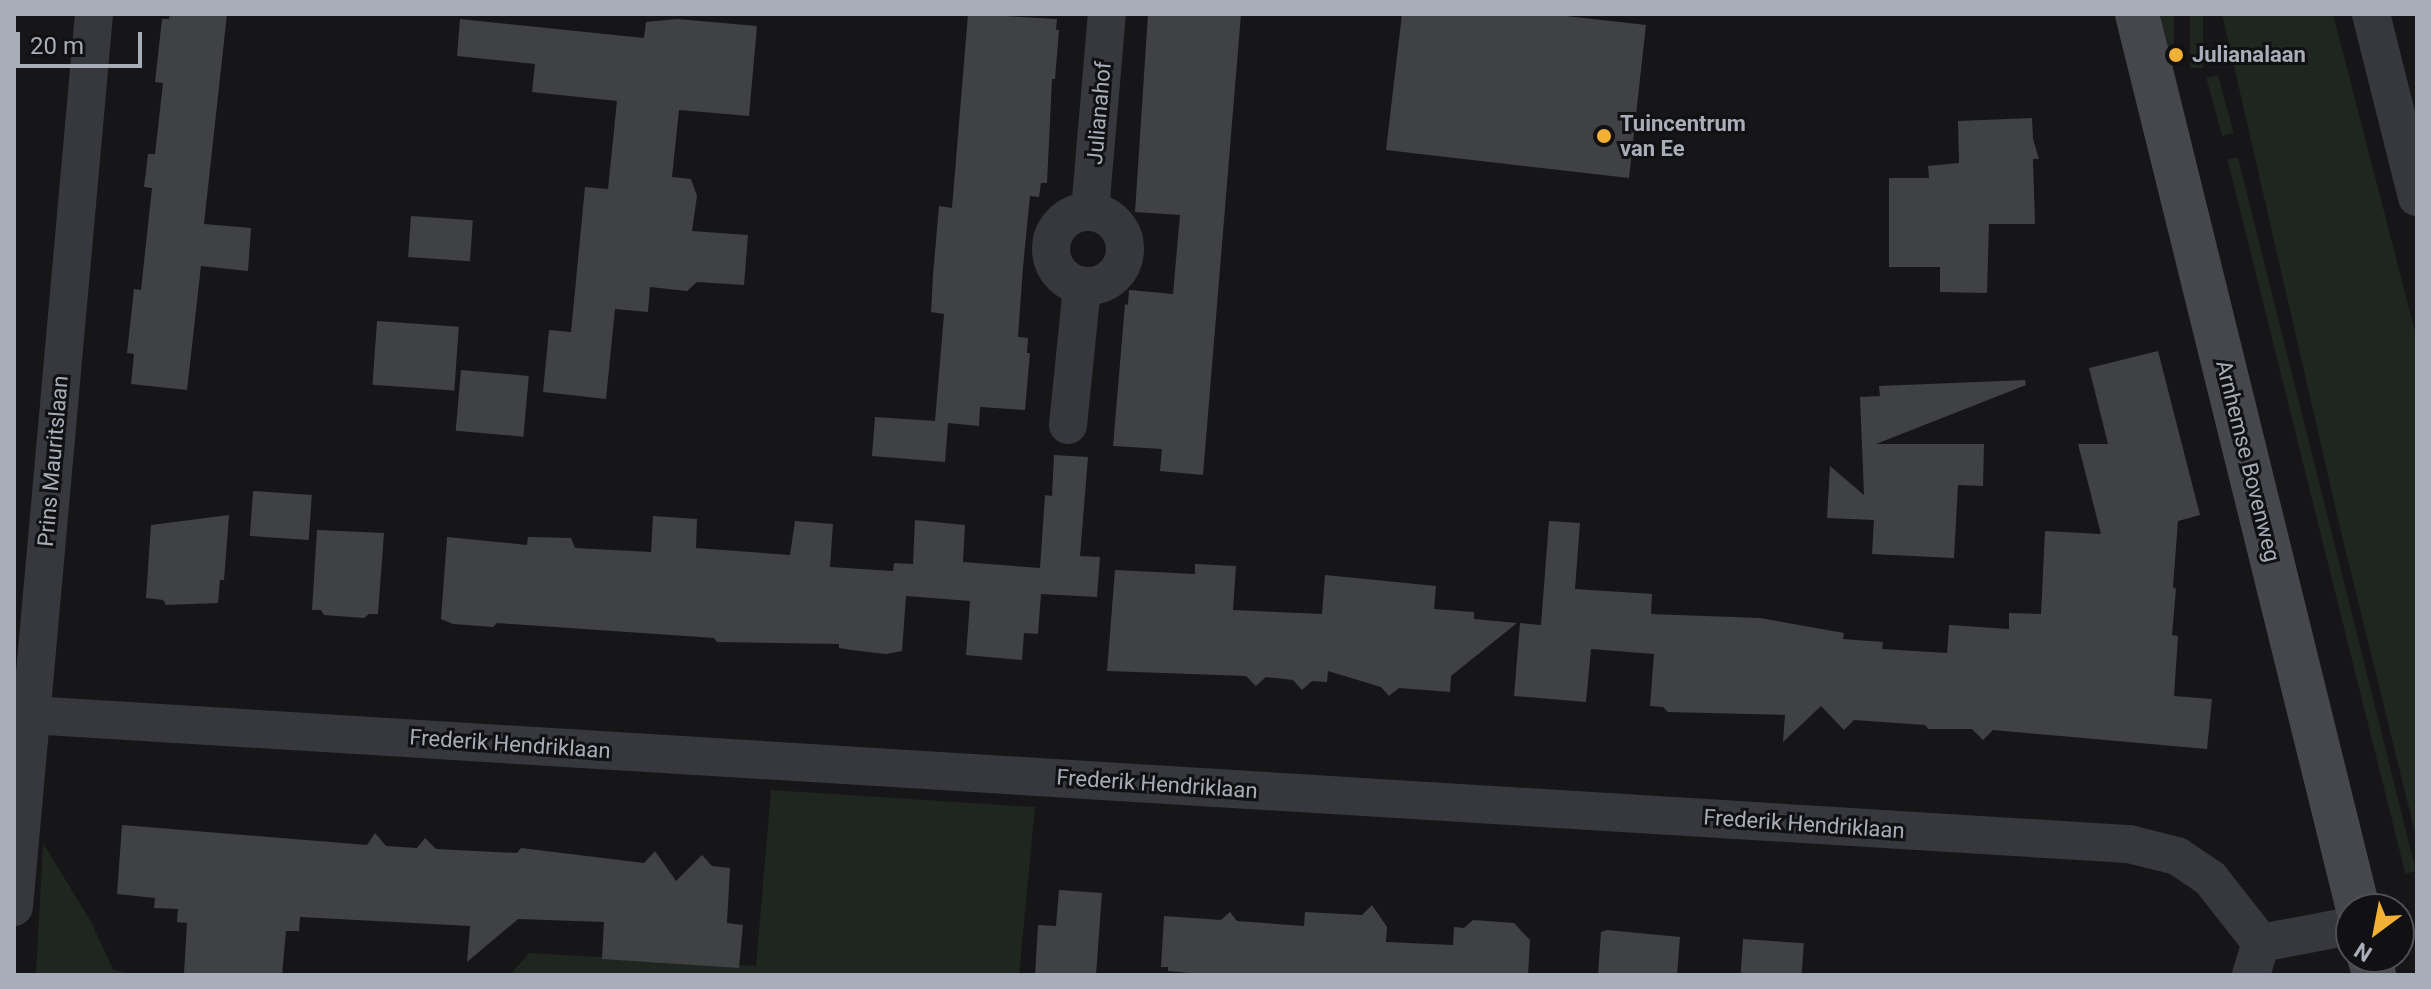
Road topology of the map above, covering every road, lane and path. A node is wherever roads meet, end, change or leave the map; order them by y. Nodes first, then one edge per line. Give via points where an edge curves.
1 (94, 14) edge
2 (1107, 14) edge
3 (2137, 14) edge
4 (2371, 14) edge
5 (2417, 197) edge
6 (1090, 211) junction
7 (1082, 286) junction
8 (1068, 425) dead end
9 (22, 714) edge
10 (2354, 893) edge
11 (14, 907) edge
12 (2335, 932) edge
13 (2256, 959) edge

1 - 9 street, Prins Mauritslaan
2 - 6 street, Julianahof
3 - 10 main road, Arnhemse Bovenweg
4 - 5 street
6 - 7 street via 1058,227 1051,251 1061,273
6 - 7 street via 1113,222 1125,242 1125,254 1115,275 1095,286
7 - 8 street
9 - 11 street, Prins Mauritslaan
9 - 13 street, Frederik Hendriklaan via 2129,844 2177,856 2210,878
12 - 13 street

